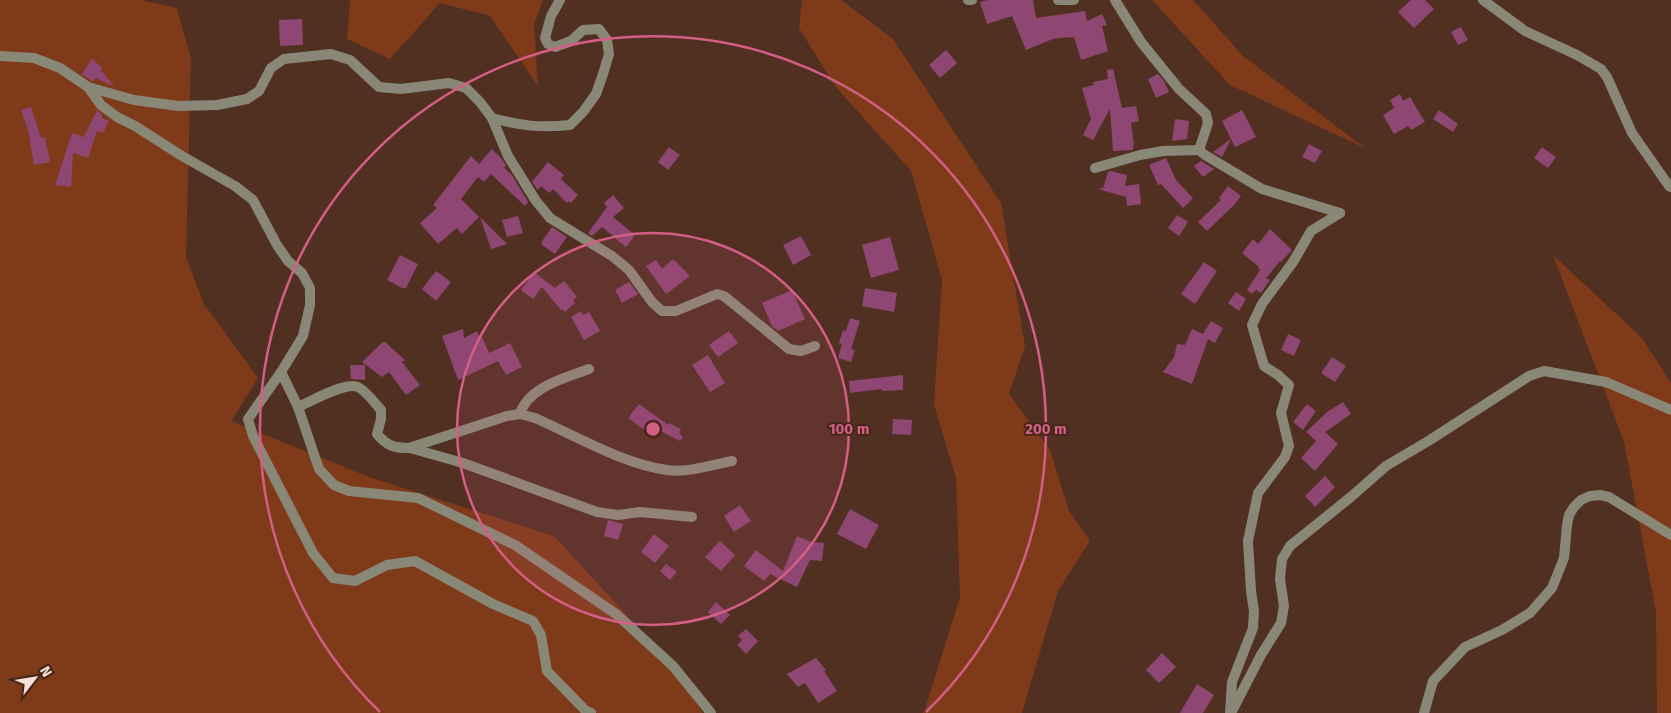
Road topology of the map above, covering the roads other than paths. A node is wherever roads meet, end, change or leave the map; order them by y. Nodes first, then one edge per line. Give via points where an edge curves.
1 (560, 0) edge
2 (968, 0) edge
3 (972, 0) edge
4 (1058, 0) edge
5 (1074, 0) edge
6 (1116, 0) edge
7 (1483, 0) edge
8 (0, 56) edge
9 (88, 87) junction
10 (492, 118) junction
11 (1199, 150) junction
12 (1095, 168) dead end
13 (1671, 187) edge
14 (815, 346) dead end
15 (589, 369) dead end
16 (281, 372) junction
17 (298, 407) junction
18 (1671, 410) edge
19 (520, 414) junction
20 (409, 448) junction
21 (732, 461) dead end
22 (692, 517) dead end
23 (1671, 535) edge
24 (591, 713) edge
25 (710, 713) edge
26 (1230, 713) edge
27 (1424, 713) edge

1 - 10 street via 545,38 548,44 555,47 571,41 583,30 599,29 607,40 609,54 596,94 570,125 522,126
2 - 3 street
4 - 5 street
6 - 11 street via 1140,42 1179,89 1206,114 1208,123
7 - 13 street via 1526,31 1601,69 1632,133
8 - 9 street via 34,58 60,68
9 - 10 street via 134,100 178,106 217,105 247,99 259,91 271,68 284,59 331,54 350,60 379,86 401,89 448,83 466,88
9 - 16 street via 101,105 116,117 235,186 253,200 277,245 302,273 310,288 310,305 302,336
10 - 14 street via 508,156 550,218 612,256 629,270 652,302 662,310 676,311 717,294 724,296 789,349 801,351
11 - 12 street via 1140,154
11 - 26 street via 1262,189 1340,213 1311,231 1262,304 1252,326 1264,366 1289,385 1281,413 1289,446 1285,457 1258,493 1248,541 1254,628 1232,682
15 - 19 street via 546,386 522,405
16 - 17 street
16 - 24 street via 248,419 253,436 313,553 333,578 355,581 388,566 415,562 533,621 541,635 547,671
17 - 20 street via 346,386 355,386 364,390 381,410 377,434 383,441 395,448
17 - 25 street via 318,469 334,485 349,491 418,498 515,545 616,614 672,666
18 - 26 street via 1606,382 1544,371 1529,376 1386,466 1290,546 1282,559 1280,579 1284,606 1281,623
19 - 20 street
19 - 21 street via 631,462 669,470
20 - 22 street via 463,463 597,512
23 - 27 street via 1609,497 1590,496 1581,500 1569,515 1564,558 1552,588 1530,613 1464,647 1433,681

